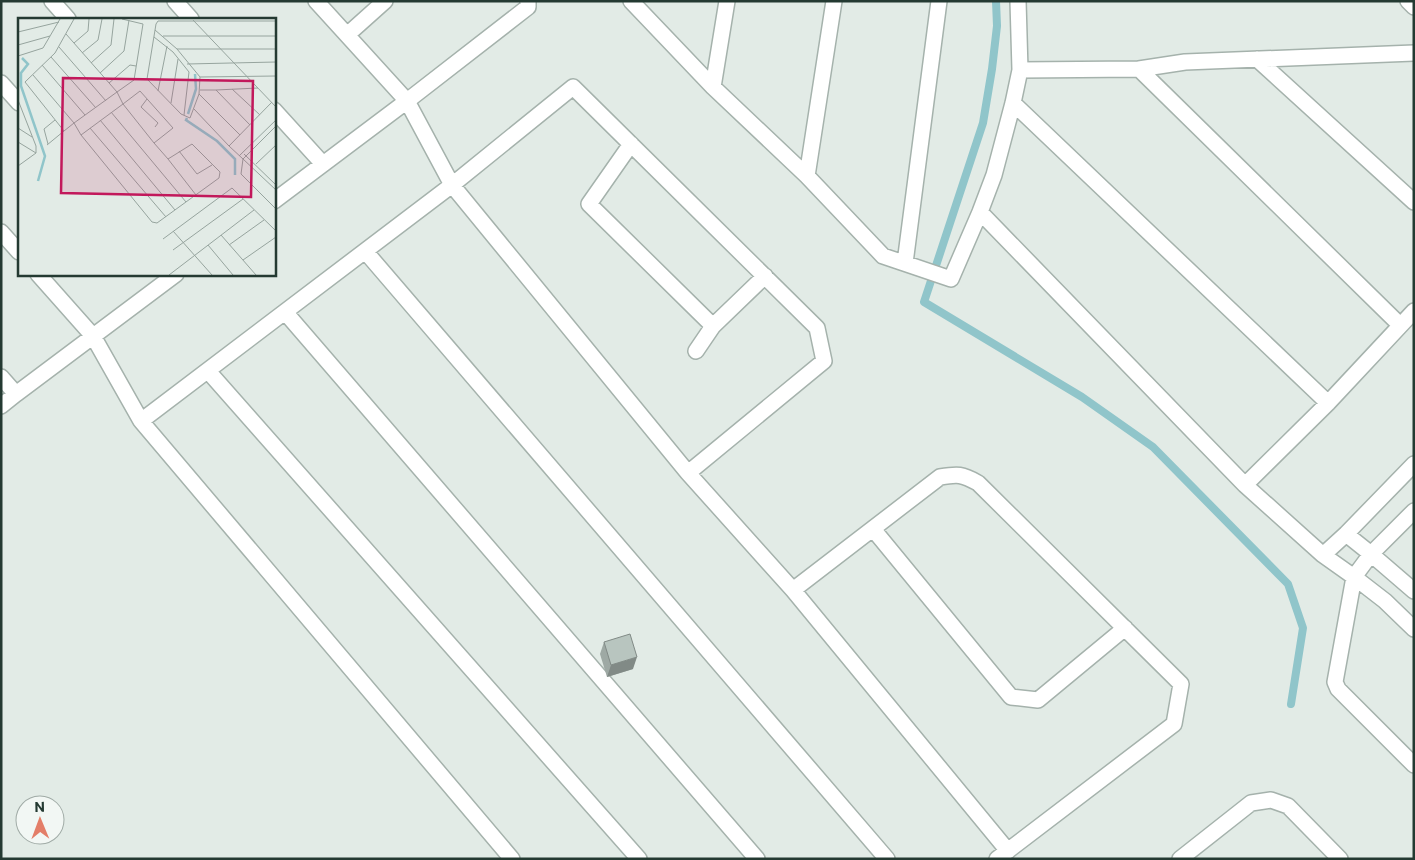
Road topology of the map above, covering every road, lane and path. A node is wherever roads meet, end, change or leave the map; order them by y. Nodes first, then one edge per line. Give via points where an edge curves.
1 (52, 1) edge
2 (175, 1) edge
3 (316, 1) edge
4 (385, 1) edge
5 (528, 1) edge
6 (631, 1) edge
7 (727, 1) edge
8 (834, 1) edge
9 (939, 1) edge
10 (1018, 1) edge
11 (1408, 1) edge
12 (1414, 7) edge
13 (67, 18) edge
14 (190, 18) edge
15 (347, 35) junction
16 (1414, 53) edge
17 (1257, 59) junction
18 (1020, 70) junction
19 (1139, 70) junction
20 (1, 83) edge
21 (713, 88) junction
22 (407, 101) junction
23 (18, 102) edge
24 (1014, 103) junction
25 (275, 111) edge
26 (631, 144) junction
27 (323, 164) junction
28 (807, 176) junction
29 (452, 185) junction
30 (275, 200) edge
31 (1414, 202) edge
32 (980, 212) junction
33 (1, 232) edge
34 (18, 251) edge
35 (365, 251) junction
36 (905, 263) junction
37 (39, 275) edge
38 (173, 275) edge
39 (765, 276) junction
40 (285, 312) junction
41 (1414, 312) edge
42 (1400, 325) junction
43 (712, 326) junction
44 (94, 336) junction
45 (696, 351) dead end
46 (208, 371) junction
47 (1, 377) edge
48 (16, 394) junction
49 (1328, 403) junction
50 (1, 406) edge
51 (141, 421) junction
52 (1414, 464) edge
53 (688, 473) junction
54 (1245, 485) junction
55 (1414, 511) edge
56 (873, 529) junction
57 (1346, 534) junction
58 (1371, 554) junction
59 (1323, 555) junction
60 (1354, 577) junction
61 (793, 590) junction
62 (1414, 590) edge
63 (1125, 628) junction
64 (1414, 629) edge
65 (1414, 765) edge
66 (1003, 855) edge
67 (512, 859) edge
68 (639, 859) edge
69 (757, 859) edge
70 (887, 859) edge
71 (1180, 859) edge
72 (1340, 859) edge

1 - 13 street
2 - 14 street
3 - 15 street
4 - 15 street
5 - 22 street via 528,7
6 - 21 street
7 - 21 street
8 - 28 street
9 - 36 street
10 - 18 street
11 - 12 street
15 - 22 street
16 - 17 street
17 - 19 street via 1185,62
17 - 31 street
18 - 19 street
18 - 24 street
19 - 42 street
20 - 23 street
21 - 28 street
22 - 27 street
22 - 29 street
24 - 32 street
24 - 49 street
25 - 27 street
26 - 29 street via 573,87
26 - 39 street
26 - 43 street via 589,204
27 - 30 street
28 - 36 street via 883,256
29 - 35 street
29 - 53 street
32 - 36 street via 951,279
32 - 54 street
33 - 34 street
35 - 40 street
35 - 70 street
37 - 44 street
38 - 44 street
39 - 43 street
39 - 53 street via 817,328 824,361
40 - 46 street
40 - 69 street
41 - 42 street
42 - 49 street
43 - 45 street
44 - 48 street
44 - 51 street
46 - 51 street
46 - 68 street
47 - 48 street
48 - 50 street
49 - 54 street
51 - 67 street
52 - 57 street
53 - 61 street
54 - 59 street
55 - 58 street
56 - 61 street
56 - 63 street via 940,478 966,476 978,483
56 - 63 street via 1011,697 1038,700
57 - 58 street
57 - 59 street
58 - 60 street
58 - 62 street
59 - 60 street
60 - 64 street
60 - 65 street via 1335,682 1338,689
61 - 66 street
63 - 66 street via 1181,684 1174,724
71 - 72 street via 1251,803 1272,800 1288,806

